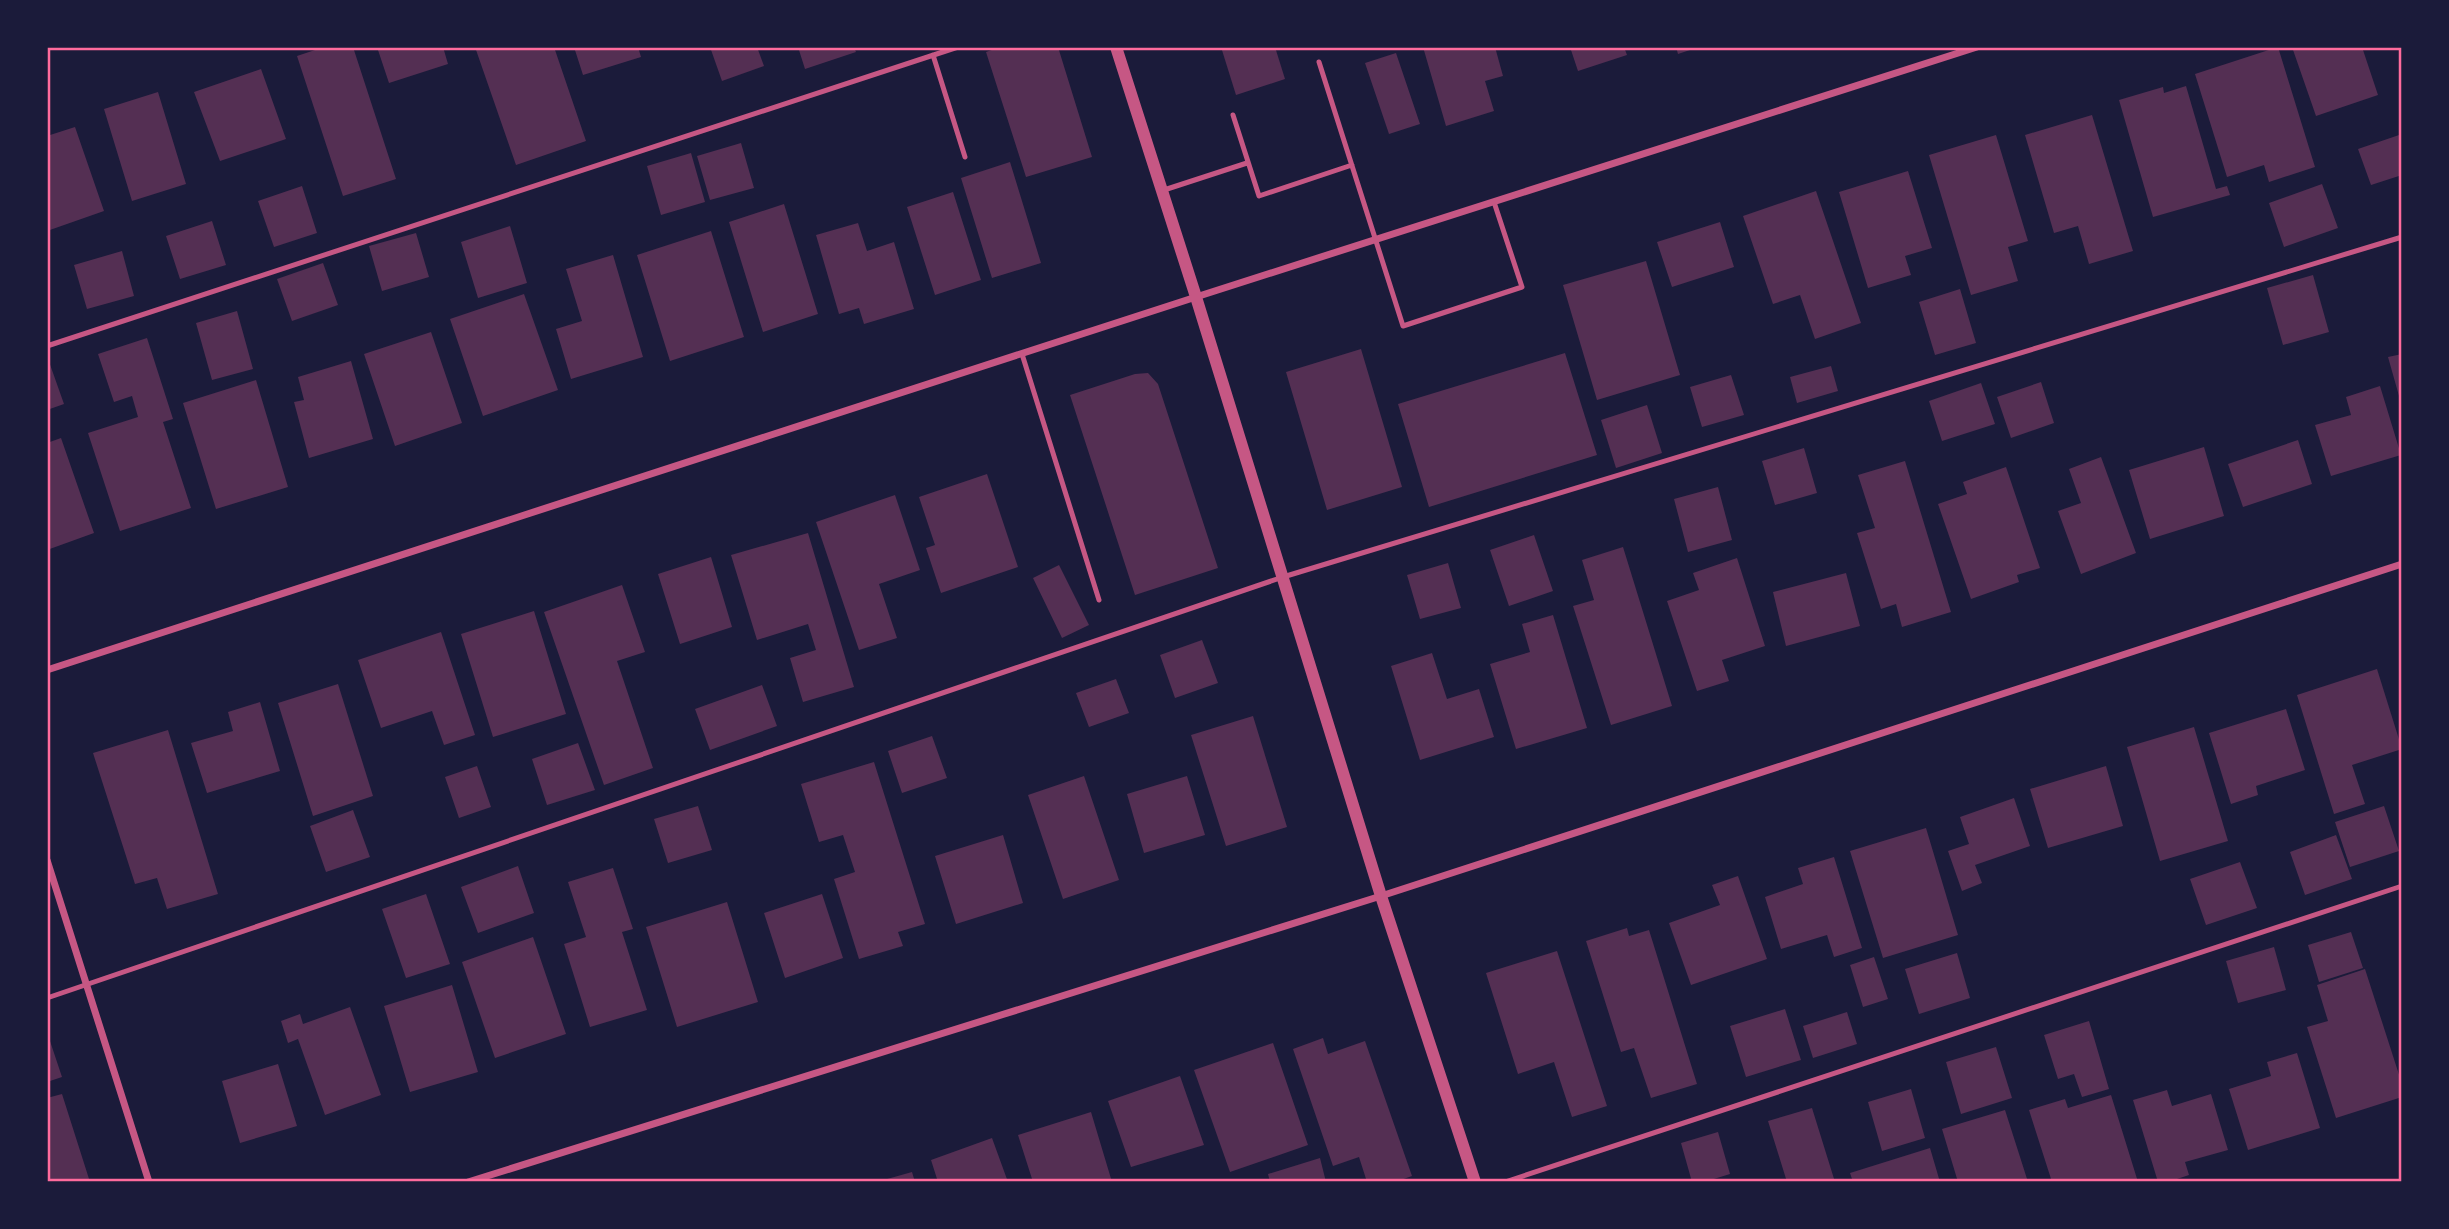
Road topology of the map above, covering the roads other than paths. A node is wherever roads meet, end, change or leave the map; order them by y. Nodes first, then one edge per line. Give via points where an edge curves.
1 (958, 47) edge
2 (1115, 47) edge
3 (1977, 47) edge
4 (933, 55) junction
5 (1319, 62) dead end
6 (1233, 115) dead end
7 (965, 157) dead end
8 (1247, 163) junction
9 (1352, 165) junction
10 (1161, 190) junction
11 (1494, 202) junction
12 (2402, 237) edge
13 (1376, 240) junction
14 (1196, 297) junction
15 (47, 346) edge
16 (1022, 354) junction
17 (2402, 564) edge
18 (1283, 577) junction
19 (1099, 600) dead end
20 (47, 670) edge
21 (47, 860) edge
22 (2402, 886) edge
23 (1381, 896) junction
24 (87, 985) junction
25 (47, 998) edge
26 (149, 1182) edge
27 (468, 1182) edge
28 (1475, 1182) edge
29 (1505, 1182) edge

1 - 4 lane
2 - 10 street
3 - 11 street
4 - 7 lane
4 - 15 lane
5 - 9 lane
6 - 8 lane
8 - 9 lane via 1259,196
8 - 10 lane
9 - 13 lane
10 - 14 street
11 - 13 street
11 - 13 lane via 1522,287 1404,326
12 - 18 lane
13 - 14 street
14 - 16 street
14 - 18 street
16 - 19 lane
16 - 20 street
17 - 23 street
18 - 23 street
18 - 24 lane
21 - 24 street
22 - 29 lane
23 - 27 street
23 - 28 street
24 - 25 lane
24 - 26 street

